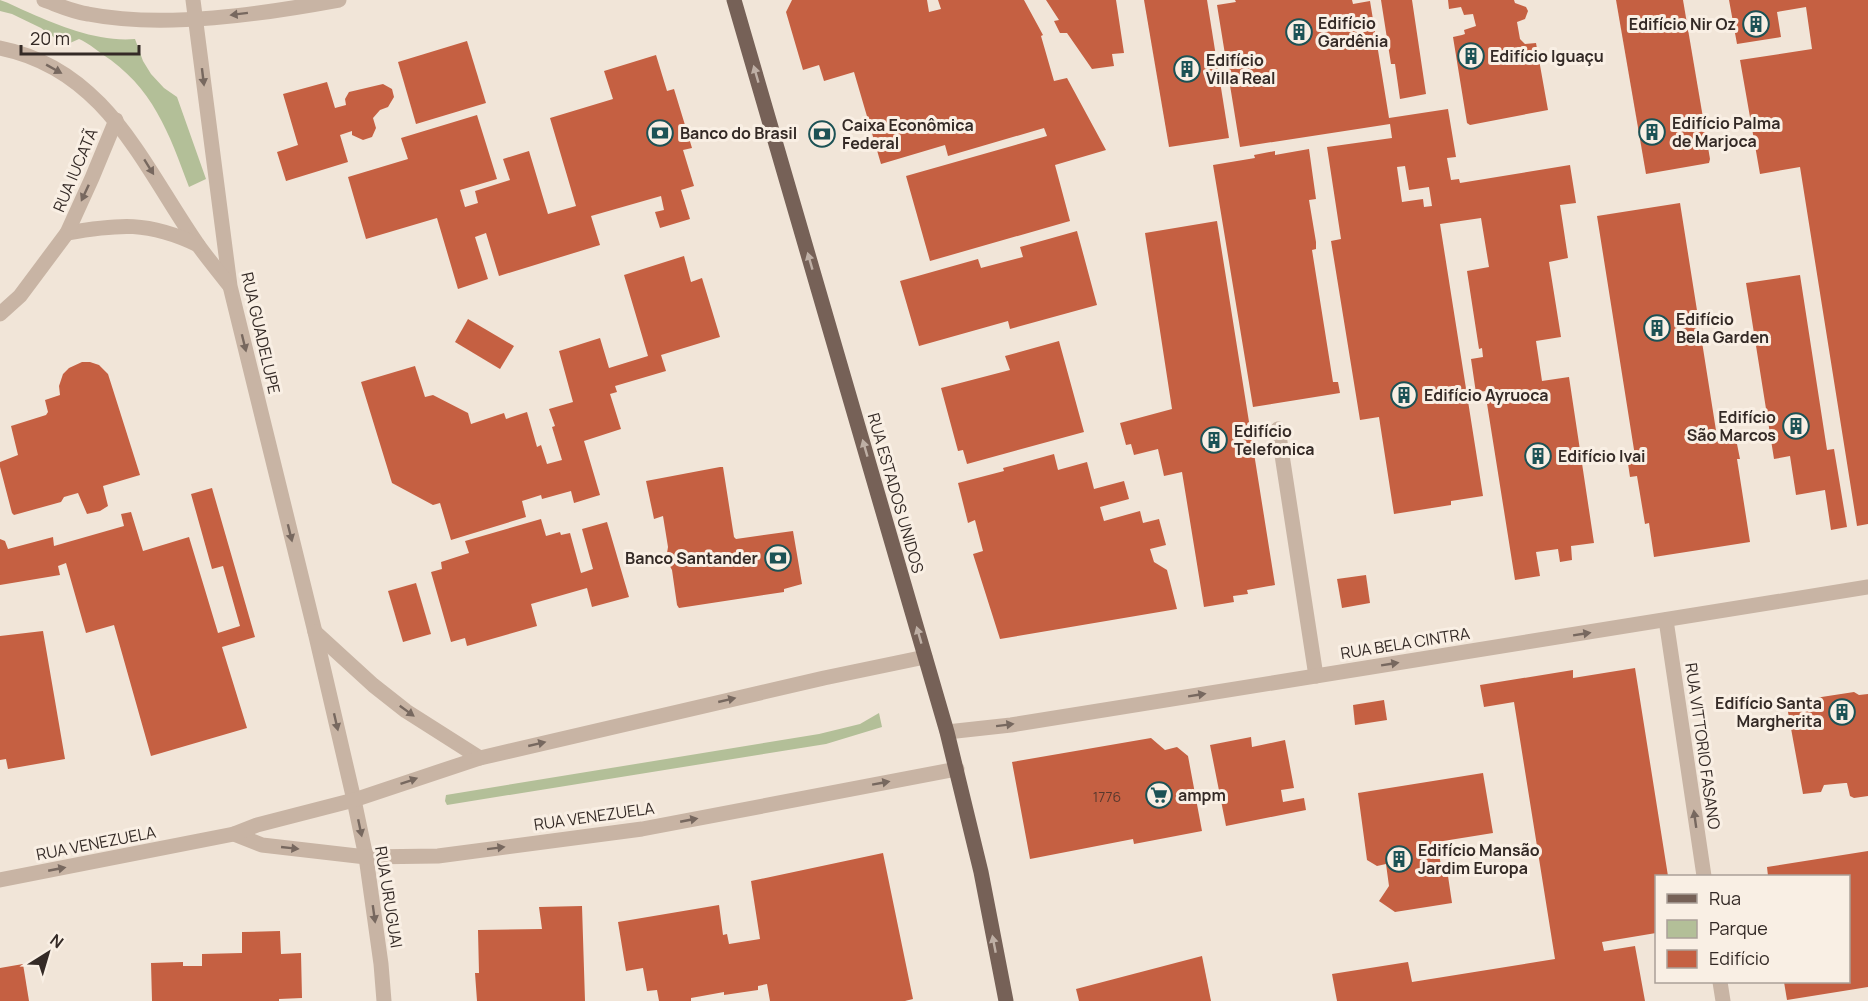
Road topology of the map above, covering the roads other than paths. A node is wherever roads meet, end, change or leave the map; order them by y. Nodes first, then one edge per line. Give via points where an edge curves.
1 (44, 0) edge
2 (193, 0) edge
3 (339, 0) edge
4 (734, 0) edge
5 (195, 19) junction
6 (0, 48) edge
7 (116, 120) junction
8 (67, 234) junction
9 (198, 245) junction
10 (230, 286) junction
11 (0, 314) edge
12 (1278, 429) dead end
13 (1868, 587) edge
14 (1666, 621) junction
15 (315, 632) junction
16 (925, 657) junction
17 (1316, 676) junction
18 (946, 732) junction
19 (480, 758) junction
20 (957, 769) junction
21 (354, 800) junction
22 (234, 834) junction
23 (366, 856) junction
24 (1704, 875) edge
25 (0, 880) edge
26 (1720, 983) edge
27 (384, 1001) edge
28 (1006, 1001) edge
29 (1723, 1001) edge

1 - 5 street via 86,14 139,20
2 - 5 street, RUA GUADELUPE
3 -> 5 street
16 -> 4 main road, RUA ESTADOS UNIDOS
5 -> 10 street, RUA GUADELUPE
6 -> 7 street via 39,61 77,82
7 -> 8 street, RUA IUCATÃ
7 -> 9 street
8 - 9 street, RUA IUCATÃ via 133,225 177,235
8 - 11 street, RUA IUCATÃ via 20,296
9 - 10 street
10 -> 15 street, RUA GUADELUPE
12 - 17 street
13 - 14 street, RUA BELA CINTRA
17 -> 14 street, RUA BELA CINTRA
24 -> 14 street, RUA VITTORIO FASANO
15 -> 19 street via 406,711
15 -> 21 street, RUA GUADELUPE
16 - 18 main road, RUA ESTADOS UNIDOS
19 -> 16 street, RUA VENEZUELA
18 -> 17 street, RUA BELA CINTRA
18 - 20 main road, RUA ESTADOS UNIDOS
21 -> 19 street, RUA VENEZUELA
23 -> 20 street, RUA VENEZUELA via 438,856 642,829
28 -> 20 main road, RUA ESTADOS UNIDOS
21 - 22 street, RUA VENEZUELA
21 -> 23 street, RUA URUGUAI
22 -> 23 street, RUA VENEZUELA via 262,845
25 -> 22 street, RUA VENEZUELA
23 -> 27 street, RUA URUGUAI
26 - 29 street

